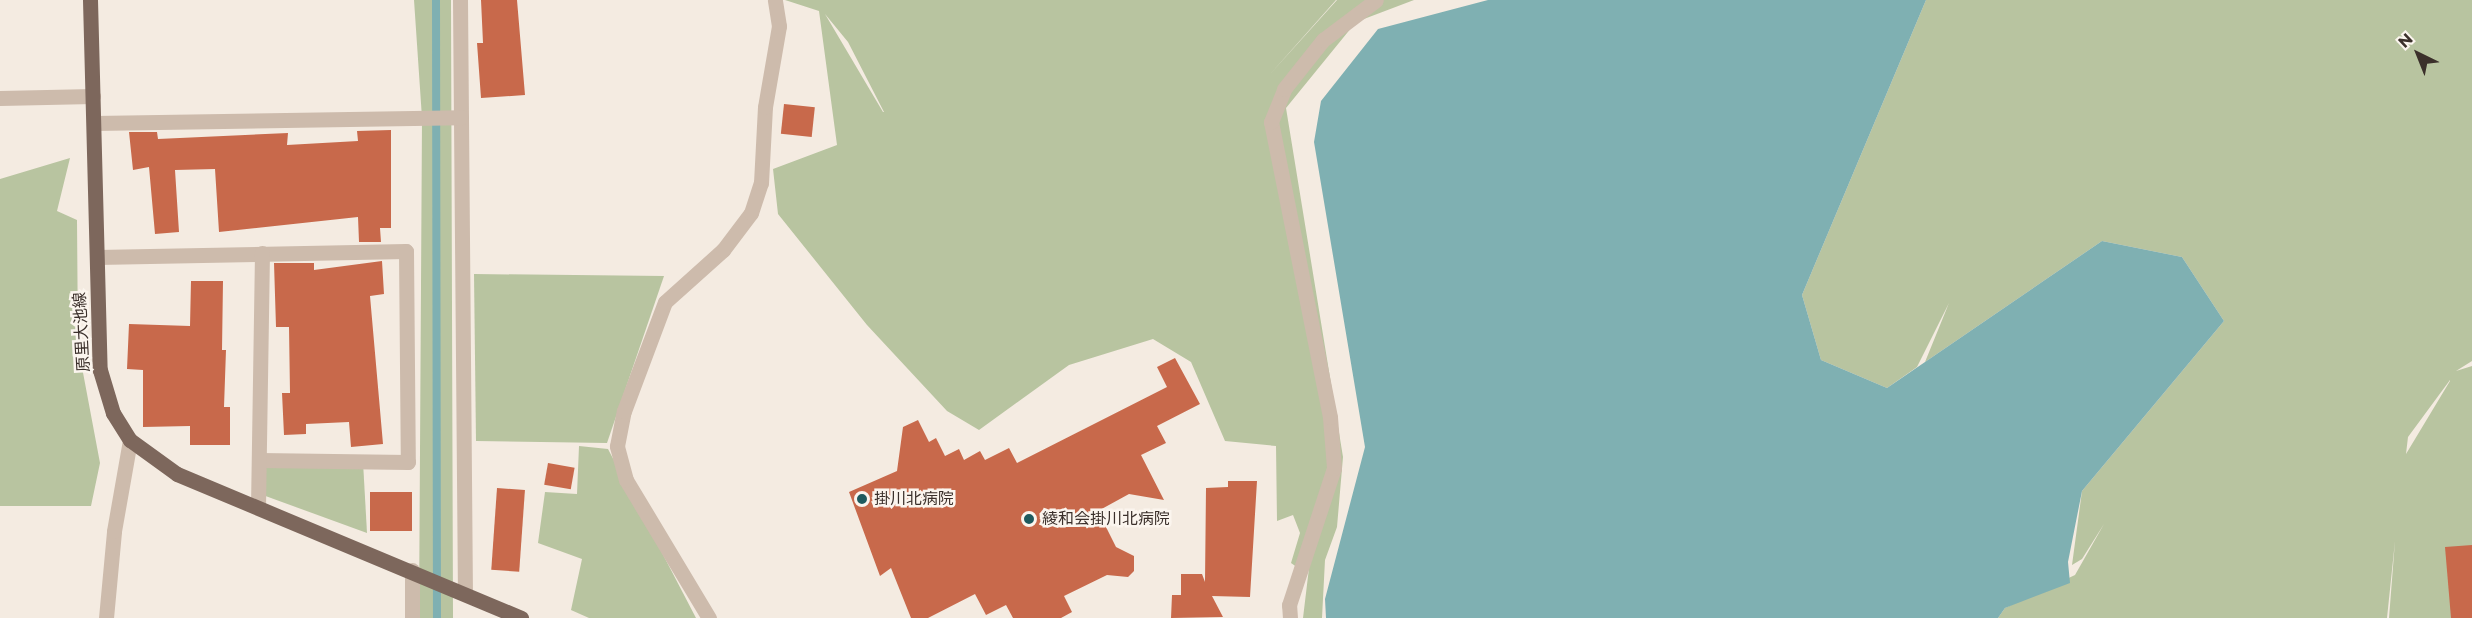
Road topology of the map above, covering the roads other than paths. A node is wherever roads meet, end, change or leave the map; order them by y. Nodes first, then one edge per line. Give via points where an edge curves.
1 (90, 0) edge
2 (460, 0) edge
3 (776, 0) edge
4 (1376, 0) edge
5 (93, 96) junction
6 (0, 98) edge
7 (459, 117) junction
8 (94, 123) junction
9 (262, 253) junction
10 (97, 256) junction
11 (130, 440) junction
12 (260, 460) junction
13 (258, 507) junction
14 (417, 572) junction
15 (463, 590) junction
16 (106, 618) edge
17 (412, 618) edge
18 (521, 618) edge
19 (709, 618) edge
20 (1290, 618) edge

1 - 5 main road, 原里大池線
2 - 7 street
3 - 19 street via 779,26 765,107 761,183 751,213 723,250 665,302 624,411 617,446 626,480
4 - 20 street via 1323,40 1284,89 1271,122 1330,417 1334,468 1289,605
5 - 6 street
5 - 8 main road, 原里大池線
7 - 8 street
7 - 15 street
8 - 10 main road, 原里大池線
9 - 10 street
9 - 12 street
9 - 12 street via 406,250 408,462
10 - 11 main road, 原里大池線 via 100,370 113,413
11 - 13 main road, 原里大池線 via 177,474
11 - 16 street via 114,531
12 - 13 street
13 - 14 main road, 原里大池線
14 - 15 main road, 原里大池線
14 - 17 street
15 - 18 main road, 原里大池線

